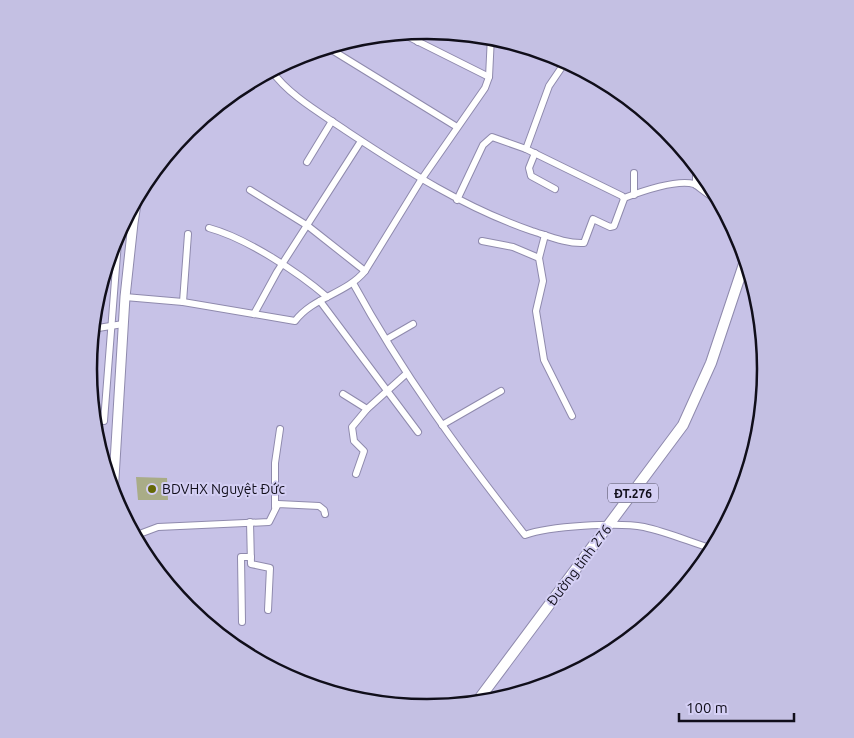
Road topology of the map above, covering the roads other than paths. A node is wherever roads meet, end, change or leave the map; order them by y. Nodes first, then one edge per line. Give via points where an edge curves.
1 (412, 39) edge
2 (419, 39) edge
3 (418, 42) junction
4 (491, 45) edge
5 (334, 52) edge
6 (561, 68) edge
7 (276, 75) edge
8 (489, 77) junction
9 (332, 121) junction
10 (457, 127) junction
11 (361, 141) junction
12 (526, 149) junction
13 (535, 153) junction
14 (307, 162) dead end
15 (634, 173) dead end
16 (696, 178) edge
17 (422, 180) junction
18 (696, 185) junction
19 (555, 188) dead end
20 (250, 190) dead end
21 (634, 195) junction
22 (707, 195) edge
23 (624, 198) junction
24 (457, 200) junction
25 (134, 218) edge
26 (308, 226) junction
27 (209, 228) dead end
28 (188, 234) dead end
29 (545, 236) junction
30 (482, 242) dead end
31 (116, 257) edge
32 (539, 258) junction
33 (283, 266) junction
34 (742, 270) edge
35 (365, 271) junction
36 (353, 283) junction
37 (124, 297) junction
38 (327, 297) junction
39 (320, 300) junction
40 (183, 302) junction
41 (254, 314) junction
42 (123, 324) junction
43 (413, 324) dead end
44 (110, 326) junction
45 (100, 328) edge
46 (387, 340) junction
47 (406, 374) junction
48 (501, 391) dead end
49 (388, 392) junction
50 (342, 394) dead end
51 (367, 409) junction
52 (572, 416) dead end
53 (104, 421) dead end
54 (442, 425) junction
55 (280, 429) dead end
56 (418, 432) dead end
57 (356, 474) dead end
58 (114, 475) edge
59 (275, 507) junction
60 (325, 514) dead end
61 (250, 522) junction
62 (609, 526) junction
63 (141, 533) edge
64 (705, 546) edge
65 (251, 557) junction
66 (268, 610) dead end
67 (242, 622) dead end
68 (483, 694) edge

1 - 3 street
2 - 3 street
3 - 8 street
4 - 8 street
5 - 10 street
6 - 12 street via 549,86
7 - 9 street
8 - 10 street via 485,88
9 - 11 street
9 - 14 street
10 - 17 street
11 - 17 street
11 - 26 street
12 - 13 street
12 - 24 street via 490,138
13 - 19 street via 529,168 531,176
13 - 23 street
15 - 21 street
16 - 18 street
17 - 24 street
17 - 35 street
18 - 21 street via 676,183
18 - 22 street
20 - 26 street
21 - 23 street
23 - 29 street via 614,226 593,219 585,243
24 - 29 street
25 - 37 main road
26 - 33 street
26 - 35 street
27 - 33 street via 228,234
28 - 40 street
29 - 32 street
30 - 32 street via 513,247
31 - 44 street
32 - 52 street via 543,282 536,311 544,360
33 - 38 street
33 - 41 street via 276,272
34 - 62 main road, Đường tỉnh 276 / ĐT.276 via 711,363 687,417
35 - 36 street
36 - 38 street
36 - 46 street
37 - 40 street
37 - 42 main road
38 - 39 street
39 - 41 street via 295,321
39 - 49 street
40 - 41 street
42 - 44 street
42 - 58 main road
43 - 46 street
44 - 45 street
44 - 53 street
46 - 47 street
47 - 49 street
47 - 54 street
48 - 54 street
49 - 51 street
49 - 56 street
50 - 51 street
51 - 57 street via 352,428 354,441 364,450
54 - 62 street via 525,535 536,531
55 - 59 street via 275,464
59 - 60 street via 279,504 319,506
59 - 61 street via 269,522
61 - 63 street via 158,527
61 - 65 street
62 - 64 street via 646,527
62 - 68 main road, Đường tỉnh 276 / ĐT.276
65 - 66 street via 251,564 270,568
65 - 67 street via 241,557

